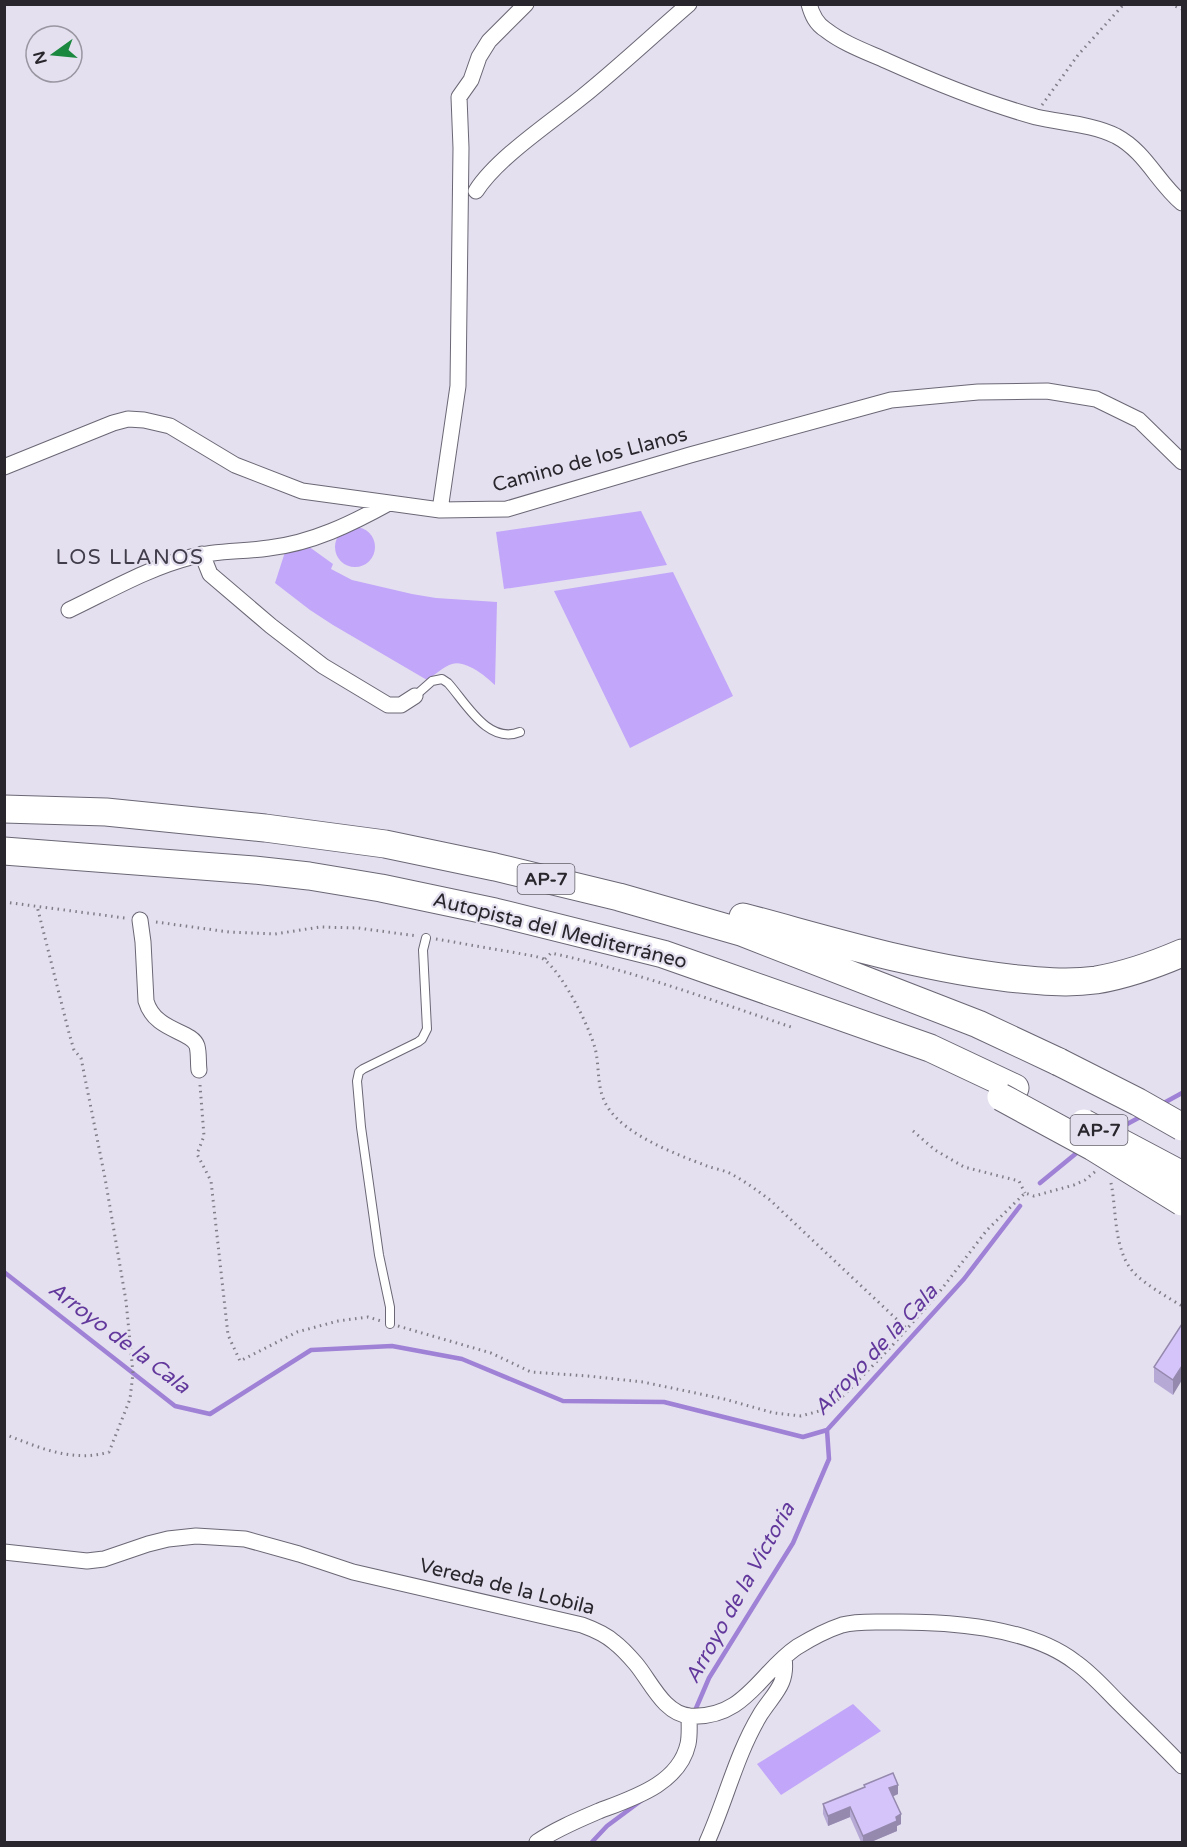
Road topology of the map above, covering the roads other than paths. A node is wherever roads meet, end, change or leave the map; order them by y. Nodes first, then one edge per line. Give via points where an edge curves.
1 (526, 4) edge
2 (689, 4) edge
3 (809, 4) edge
4 (476, 191) dead end
5 (1182, 203) edge
6 (1182, 462) edge
7 (4, 467) edge
8 (388, 503) junction
9 (440, 510) junction
10 (202, 554) junction
11 (69, 610) dead end
12 (415, 696) joint
13 (520, 732) dead end
14 (4, 809) edge
15 (4, 851) edge
16 (495, 867) junction
17 (140, 920) road end
18 (426, 938) road end
19 (1182, 953) edge
20 (199, 1070) road end
21 (1008, 1093) junction
22 (1182, 1127) edge
23 (1182, 1175) edge
24 (1182, 1202) edge
25 (390, 1324) road end
26 (4, 1552) edge
27 (784, 1658) junction
28 (689, 1716) junction
29 (1182, 1766) edge
30 (537, 1842) edge
31 (707, 1842) edge

1 - 9 street via 489,41 459,97 458,386
2 - 4 street via 502,162
3 - 5 street via 812,16 825,30 974,98 1118,137 1135,148
6 - 9 street, Camino de los Llanos via 1139,420 1096,399 1047,392 978,392 891,400 507,509
7 - 8 street, Camino de los Llanos via 113,423 144,420 170,426 234,465 302,491
8 - 9 street, Camino de los Llanos
8 - 10 street via 296,543
10 - 11 street via 162,566
10 - 12 street via 210,574 323,666 388,705 400,705
12 - 13 lane via 432,681 442,679 484,726 502,735
14 - 16 highway, AP-7 via 106,812 265,828 385,844
15 - 21 highway, Autopista del Mediterráneo / AP-7 via 309,876 472,907 663,954 930,1048
16 - 19 highway via 589,876 891,956 979,975 1055,982 1094,980 1129,973
16 - 22 highway, AP-7, bridge via 741,932 978,1024
17 - 20 street via 148,1009 160,1022 193,1040
18 - 25 lane via 425,1034 418,1042 363,1069 357,1081
21 - 23 highway, Autopista del Mediterráneo / AP-7, bridge via 1116,1139
21 - 24 highway, bridge
26 - 28 street, Vereda de la Lobila via 87,1561 168,1539 245,1539 353,1572 600,1632 636,1664 667,1704
27 - 28 street via 748,1696 728,1708
27 - 29 street via 797,1647 843,1625 939,1623 1003,1631 1074,1660
27 - 31 street via 784,1678 743,1748
28 - 30 street via 689,1743 668,1776 645,1793

